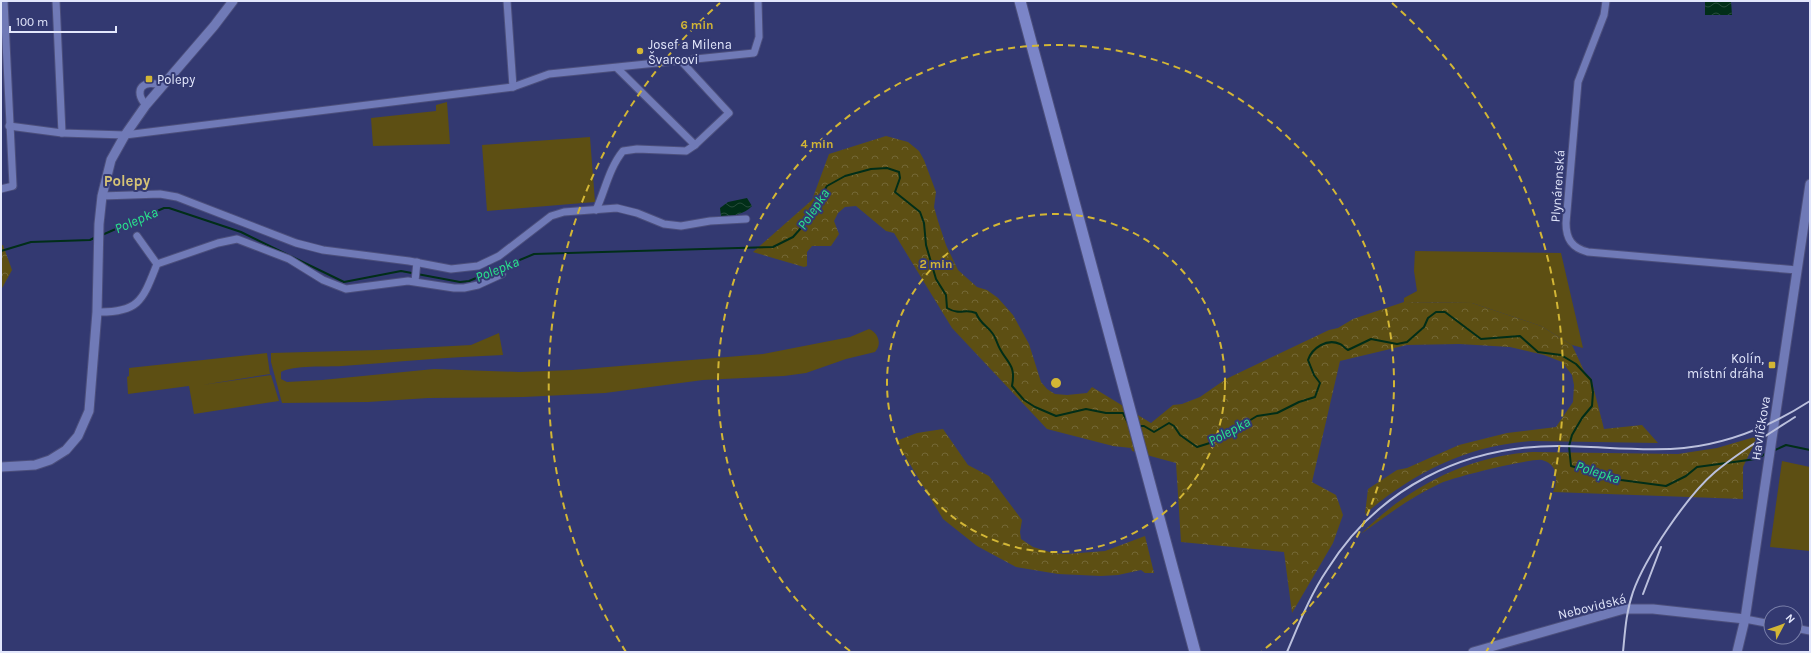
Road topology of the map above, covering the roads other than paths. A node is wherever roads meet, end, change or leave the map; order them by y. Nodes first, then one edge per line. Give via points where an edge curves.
1 (4, 1) edge
2 (56, 1) edge
3 (233, 1) edge
4 (507, 1) edge
5 (758, 1) edge
6 (1020, 1) edge
7 (1606, 1) edge
8 (681, 61) junction
9 (617, 68) junction
10 (162, 86) junction
11 (513, 87) junction
12 (146, 105) junction
13 (9, 126) junction
14 (62, 133) junction
15 (124, 135) junction
16 (695, 145) junction
17 (1810, 184) edge
18 (1, 189) edge
19 (102, 196) junction
20 (596, 210) junction
21 (746, 219) dead end
22 (137, 236) dead end
23 (157, 264) junction
24 (416, 265) junction
25 (1797, 270) junction
26 (502, 274) dead end
27 (415, 279) junction
28 (97, 312) junction
29 (1, 467) edge
30 (1745, 619) junction
31 (1763, 622) edge
32 (1194, 652) edge
33 (1473, 652) edge
34 (1737, 652) edge

1 - 13 street
2 - 14 street
3 - 10 street
4 - 11 street
5 - 8 street via 759,37 754,53
6 - 32 main road
7 - 25 street, Plynárenská via 1604,16 1582,69 1576,97 1566,223 1570,243 1588,252
8 - 9 street
8 - 16 street via 729,112
9 - 11 street via 549,74
9 - 16 street
10 - 12 street
10 - 12 street via 147,83 142,87 139,92 140,99
11 - 15 street
12 - 15 street
13 - 14 street
13 - 18 street via 13,186
14 - 15 street
15 - 19 street via 111,160
16 - 20 street via 686,151 623,151 616,160
17 - 25 street, Havlíčkova
19 - 24 street via 160,194 177,197 296,243 323,250
19 - 28 street
20 - 21 street via 617,208 664,224 681,226
20 - 24 street via 564,212 551,216 499,256 478,266 451,269
22 - 23 street
23 - 27 street via 237,239 289,259 323,280 342,288 351,289
23 - 28 street via 145,293 138,302 122,311
24 - 27 street
25 - 30 street, Havlíčkova
26 - 27 street via 464,288
28 - 29 street via 90,411 78,436 66,450 50,460 35,465
30 - 31 street
30 - 33 street, Nebovidská via 1653,609 1624,609
30 - 34 street, Havlíčkova

